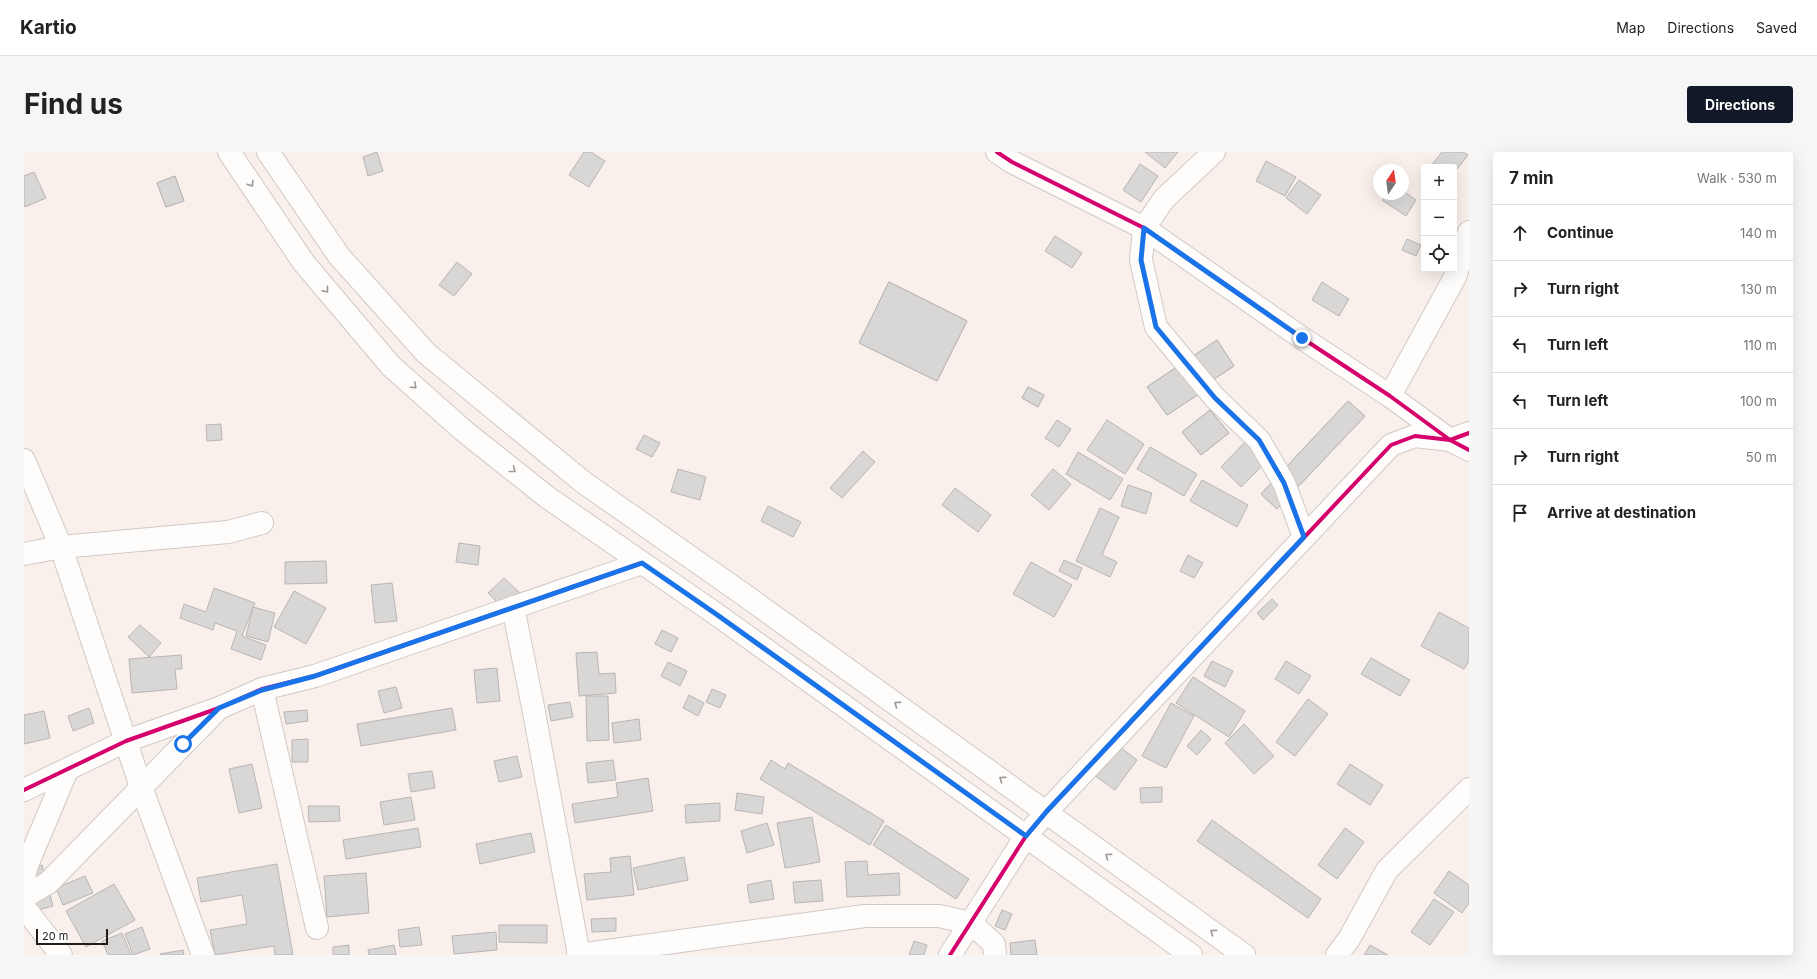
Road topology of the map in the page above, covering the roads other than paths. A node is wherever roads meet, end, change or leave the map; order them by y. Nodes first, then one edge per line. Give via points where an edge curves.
1 (229, 152) edge
2 (268, 152) edge
3 (997, 152) edge
4 (1214, 152) edge
5 (1144, 228) junction
6 (1469, 232) edge
7 (1390, 396) junction
8 (1460, 436) edge
9 (1469, 450) edge
10 (24, 460) edge
11 (262, 523) dead end
12 (1304, 537) junction
13 (61, 547) junction
14 (24, 554) edge
15 (642, 563) junction
16 (513, 607) junction
17 (262, 690) junction
18 (219, 708) junction
19 (126, 741) junction
20 (67, 770) junction
21 (141, 788) junction
22 (1469, 789) edge
23 (24, 790) edge
24 (1047, 811) junction
25 (1026, 836) junction
26 (24, 877) edge
27 (24, 897) edge
28 (24, 907) edge
29 (971, 923) junction
30 (317, 928) dead end
31 (61, 955) edge
32 (203, 955) edge
33 (579, 955) edge
34 (950, 955) edge
35 (995, 955) edge
36 (1192, 955) edge
37 (1244, 955) edge
38 (1337, 955) edge

1 -> 15 street via 304,263 392,366 464,431 541,492
24 -> 2 street via 583,482 426,353 339,256
3 - 5 street
4 - 5 street via 1164,199
5 - 7 street
5 - 12 street via 1141,260 1156,327 1215,398 1259,440 1284,483
6 - 7 street via 1456,277
7 - 8 street
8 - 9 street
8 - 12 street via 1415,436 1391,445
10 - 13 street
11 - 13 street via 228,532
12 - 24 street
13 - 14 street
13 - 19 street
15 - 16 street
15 - 25 street via 723,618
16 - 17 street via 315,676
16 - 33 street
17 - 18 street
17 - 30 street
18 - 19 street
18 - 21 street
19 - 20 street
19 - 21 street
20 - 23 street
20 - 26 street
21 - 27 street via 48,883
21 - 32 street
22 - 38 street via 1387,870 1349,939
24 - 25 street
37 -> 24 street
25 - 29 street
25 - 36 street
28 - 31 street
29 - 33 street via 938,916 865,916
29 - 34 street
29 - 35 street via 994,944

